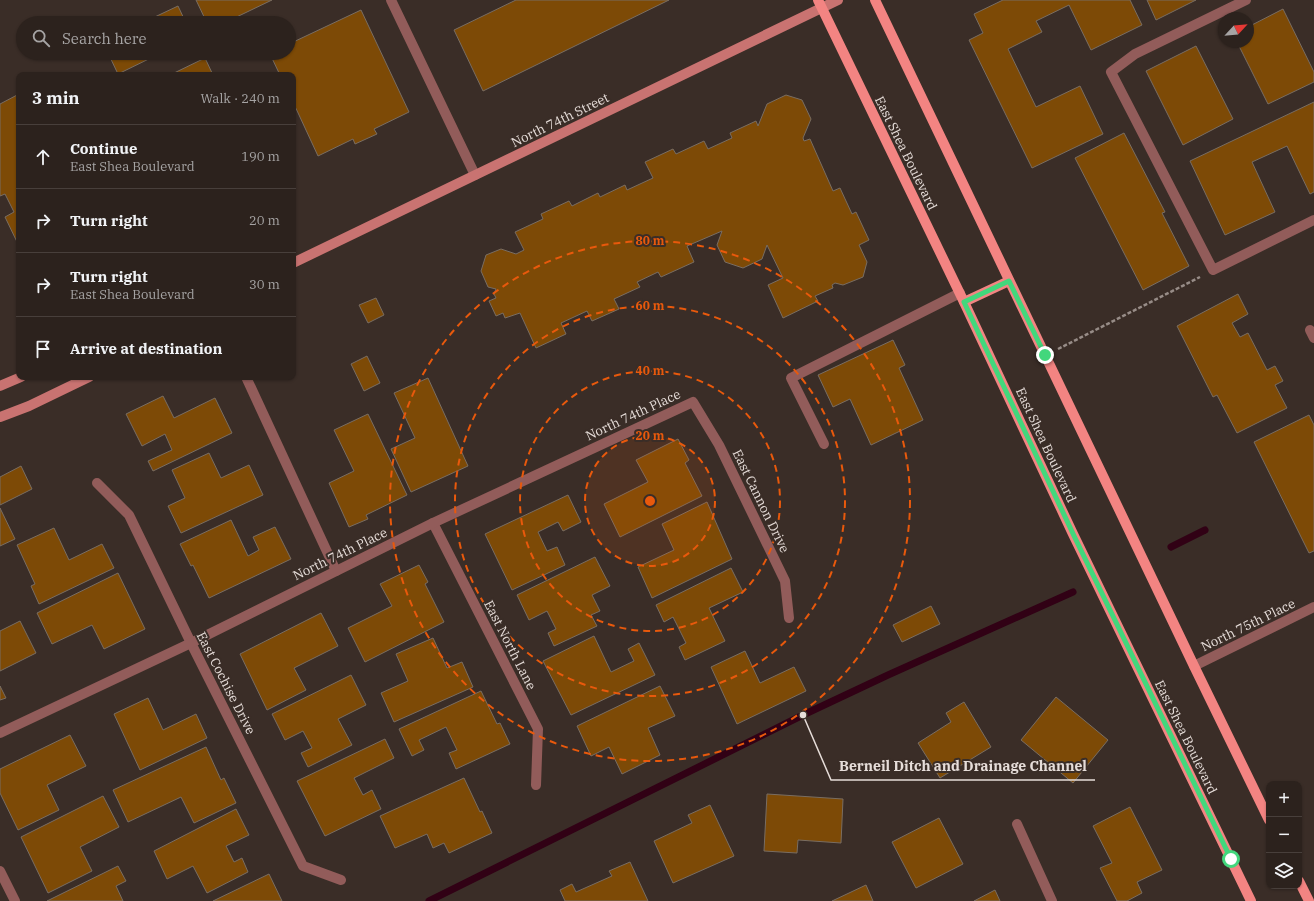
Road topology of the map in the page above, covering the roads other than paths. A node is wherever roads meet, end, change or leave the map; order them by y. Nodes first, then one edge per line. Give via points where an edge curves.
1 (391, 0) edge
2 (838, 0) edge
3 (875, 0) edge
4 (1246, 0) edge
5 (819, 4) edge
6 (476, 175) junction
7 (1314, 220) edge
8 (296, 262) edge
9 (1009, 281) junction
10 (962, 298) junction
11 (16, 379) edge
12 (83, 380) edge
13 (247, 380) edge
14 (0, 386) edge
15 (693, 402) joint
16 (0, 417) edge
17 (824, 444) dead end
18 (97, 483) dead end
19 (434, 523) junction
20 (336, 571) junction
21 (1314, 608) edge
22 (789, 618) dead end
23 (191, 643) junction
24 (1194, 666) junction
25 (0, 733) edge
26 (536, 785) dead end
27 (1268, 817) edge
28 (1017, 824) dead end
29 (0, 871) edge
30 (341, 880) dead end
31 (1302, 887) edge
32 (15, 901) edge
33 (1052, 901) edge
34 (1251, 901) edge
35 (1309, 901) edge

1 - 6 street
2 - 5 street, North 74th Street
3 - 9 main road
4 - 7 street via 1135,54 1111,72 1213,270
5 - 6 street, North 74th Street
5 - 10 main road, East Shea Boulevard
6 - 8 street, North 74th Street
9 - 10 main road
9 - 24 main road
10 - 17 street via 791,378
10 - 34 main road, East Shea Boulevard
11 - 14 street
12 - 16 street
13 - 20 street
15 - 19 street, North 74th Place
15 - 22 street, East Cannon Drive via 719,445 785,581
18 - 23 street, East Cochise Drive via 129,515
19 - 20 street, North 74th Place
19 - 26 street, East North Lane via 538,729
20 - 23 street, North 74th Place
21 - 24 street, North 75th Place
23 - 25 street, North 74th Place
23 - 30 street, East Cochise Drive via 303,866
24 - 27 main road
28 - 33 street
29 - 32 street
31 - 35 main road

